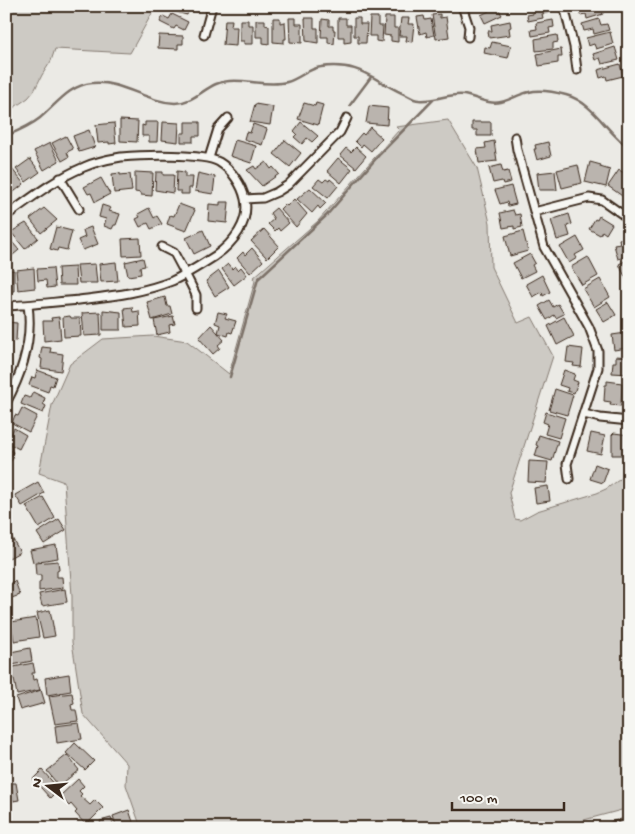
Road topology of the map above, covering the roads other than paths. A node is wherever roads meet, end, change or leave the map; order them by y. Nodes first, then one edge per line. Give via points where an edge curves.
1 (212, 6) edge
2 (462, 6) edge
3 (564, 6) edge
4 (204, 35) dead end
5 (468, 37) dead end
6 (577, 70) dead end
7 (228, 118) dead end
8 (347, 118) dead end
9 (515, 137) dead end
10 (209, 158) junction
11 (60, 178) junction
12 (245, 199) junction
13 (78, 209) dead end
14 (534, 212) junction
15 (6, 216) edge
16 (629, 219) edge
17 (162, 247) dead end
18 (185, 274) junction
19 (28, 305) junction
20 (6, 306) edge
21 (196, 308) dead end
22 (6, 403) edge
23 (584, 414) junction
24 (629, 421) edge
25 (569, 479) dead end

1 - 4 street
2 - 5 street via 469,27
3 - 6 street
7 - 10 street via 218,129
8 - 12 street via 340,132 288,185 262,198
9 - 14 street
10 - 11 street via 120,157 86,166
10 - 12 street via 231,172
11 - 13 street
11 - 15 street
12 - 18 street via 247,207 236,238
14 - 16 street via 589,198 602,200
14 - 23 street via 544,247 598,351 598,368
17 - 18 street via 174,253
18 - 19 street via 122,295
18 - 21 street via 196,295
19 - 20 street
19 - 22 street via 30,335 27,353
23 - 24 street
23 - 25 street via 567,464

